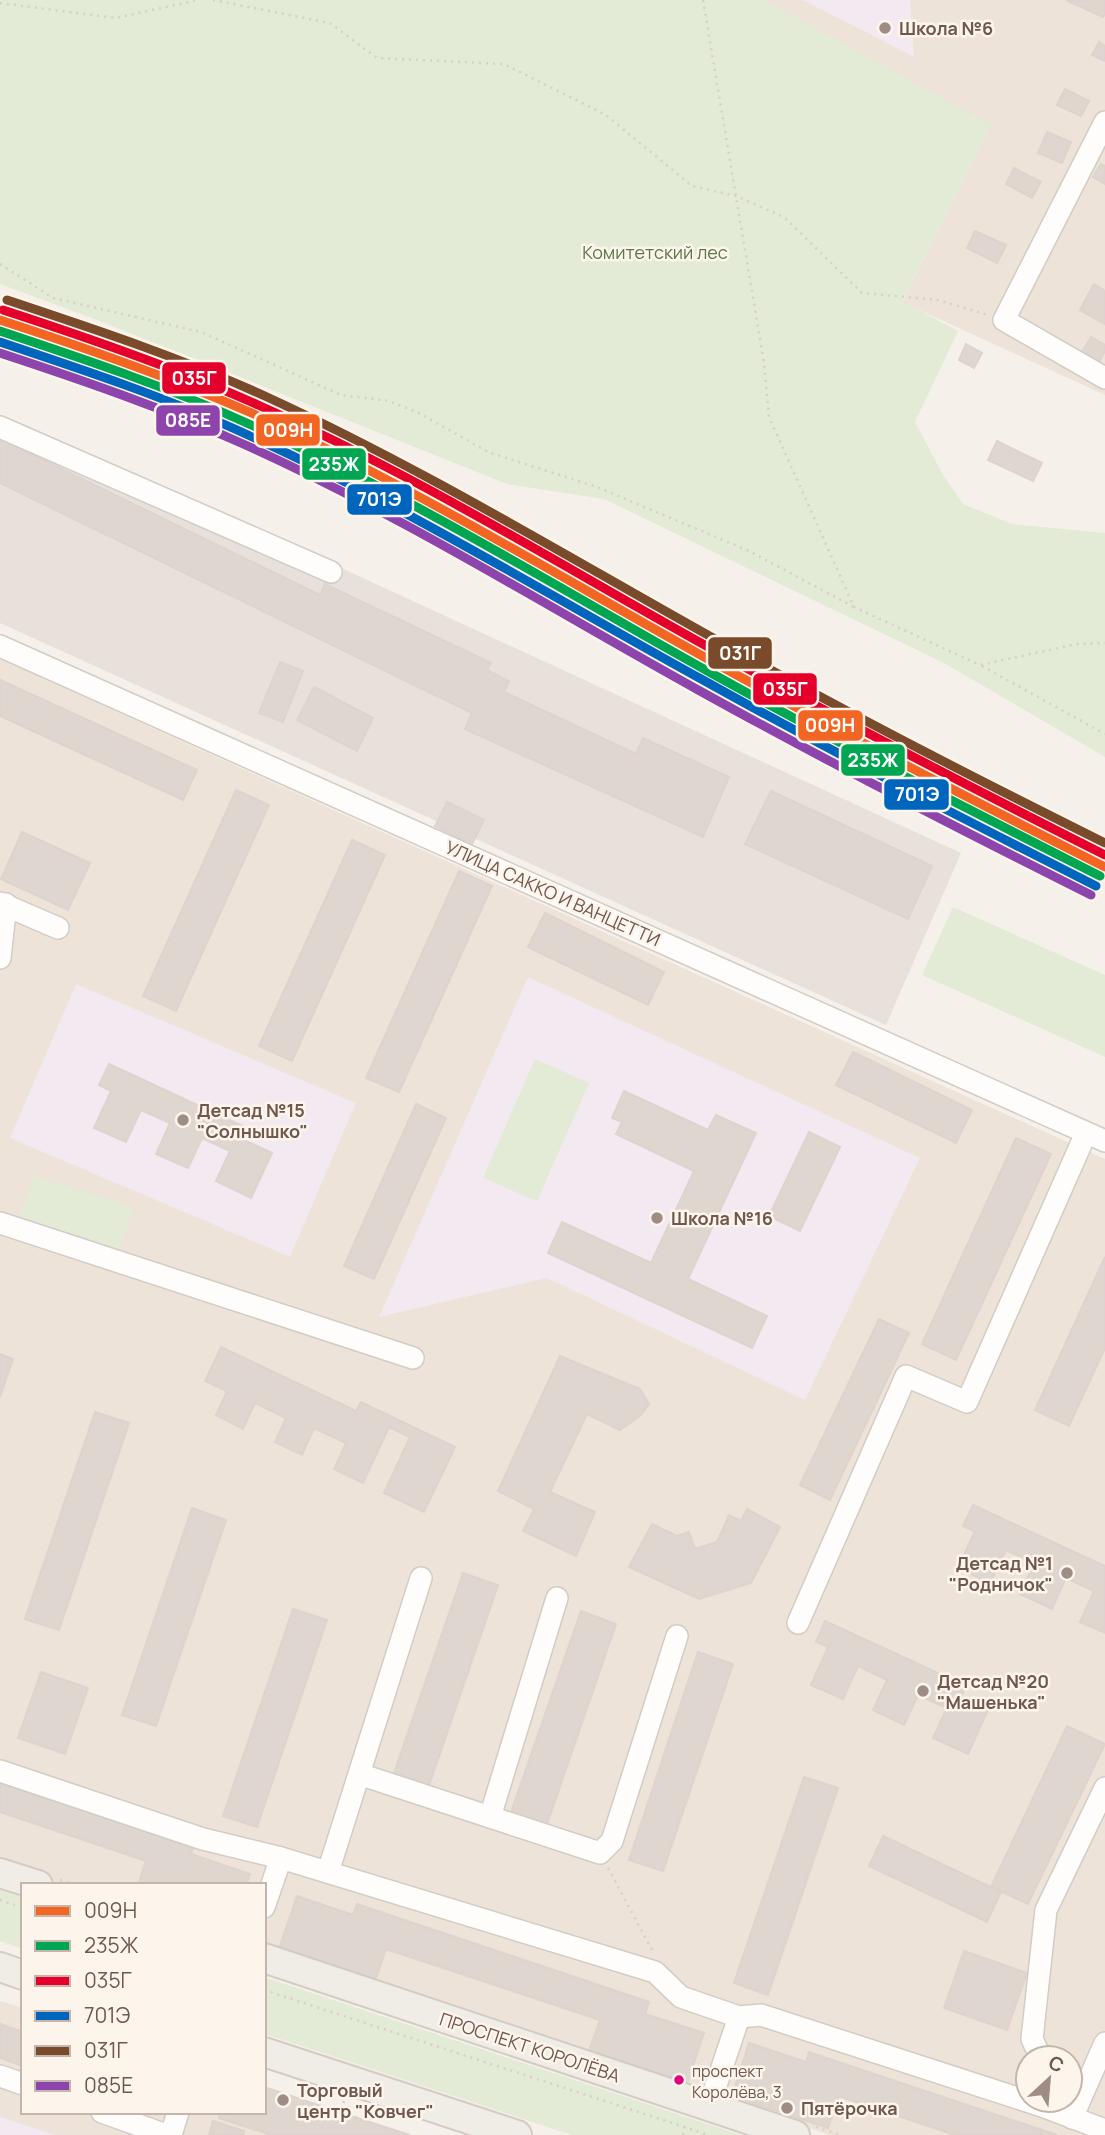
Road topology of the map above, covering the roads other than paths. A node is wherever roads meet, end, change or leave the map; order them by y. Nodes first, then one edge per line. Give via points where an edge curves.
1 (1105, 122) edge
2 (1105, 378) edge
3 (0, 427) edge
4 (331, 572) dead end
5 (0, 646) edge
6 (3, 904) edge
7 (58, 928) dead end
8 (0, 958) edge
9 (1096, 1137) edge
10 (0, 1223) edge
11 (413, 1358) dead end
12 (421, 1578) dead end
13 (557, 1598) dead end
14 (798, 1623) dead end
15 (677, 1636) dead end
16 (0, 1771) edge
17 (359, 1774) junction
18 (1105, 1788) edge
19 (490, 1817) junction
20 (281, 1858) junction
21 (0, 1872) edge
22 (328, 1872) junction
23 (32, 1883) edge
24 (266, 1901) edge
25 (266, 1959) edge
26 (0, 1967) edge
27 (21, 1974) edge
28 (739, 2017) junction
29 (1105, 2043) edge
30 (1034, 2044) edge
31 (266, 2053) edge
32 (0, 2076) edge
33 (1084, 2080) edge
34 (21, 2083) edge
35 (1014, 2097) edge
36 (709, 2106) junction
37 (108, 2114) edge
38 (177, 2114) edge
39 (1077, 2114) edge
40 (1105, 2130) edge
41 (168, 2135) edge
42 (517, 2135) edge
43 (796, 2135) edge

1 - 2 street via 1004,320
3 - 4 street
5 - 9 street, УЛИЦА САККО И ВАНЦЕТТИ
6 - 7 street
6 - 8 street
9 - 14 street via 967,1402 906,1376
10 - 11 street
12 - 17 street
13 - 19 street
15 - 19 street via 612,1841 600,1853
16 - 20 street via 203,1839
17 - 19 street
17 - 22 street
18 - 30 street via 1046,1910
20 - 22 street
20 - 24 street
21 - 23 main road
22 - 28 street via 655,1972 681,1997
25 - 36 main road, ПРОСПЕКТ КОРОЛЁВА
26 - 27 main road
28 - 35 street via 761,2015
28 - 36 street
29 - 33 street
31 - 42 main road
32 - 34 street
36 - 43 main road, ПРОСПЕКТ КОРОЛЁВА
37 - 41 street
38 - 41 street
39 - 40 street

